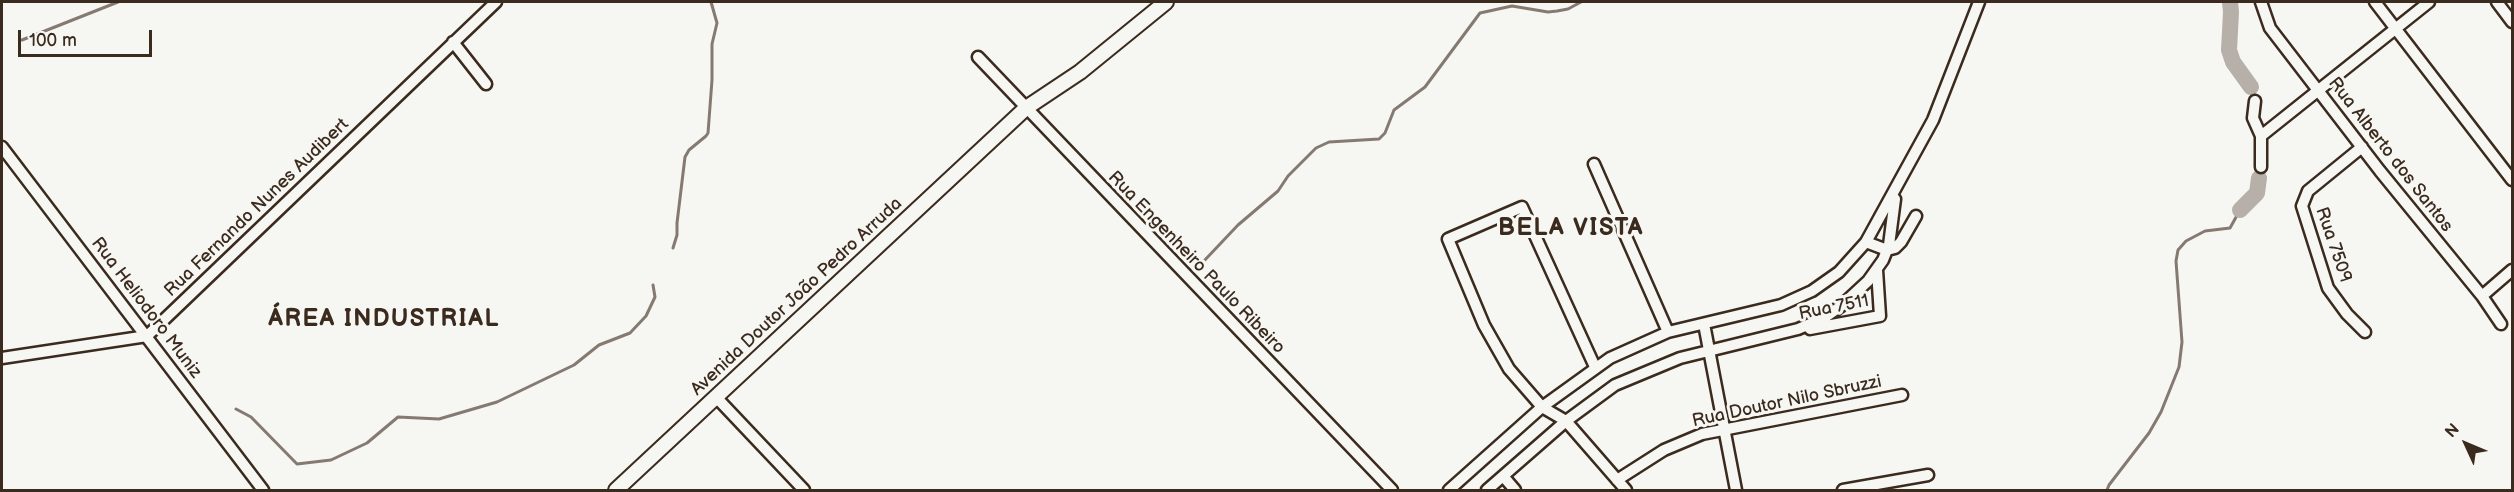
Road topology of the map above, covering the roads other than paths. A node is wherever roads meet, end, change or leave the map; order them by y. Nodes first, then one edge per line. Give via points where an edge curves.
1 (496, 2) edge
2 (1166, 2) edge
3 (1979, 2) edge
4 (2261, 2) edge
5 (2374, 2) edge
6 (2429, 2) edge
7 (2497, 2) edge
8 (2512, 22) edge
9 (2396, 28) junction
10 (453, 42) junction
11 (978, 57) dead end
12 (486, 84) dead end
13 (2318, 90) junction
14 (2255, 101) dead end
15 (1026, 108) junction
16 (2261, 136) junction
17 (2, 147) edge
18 (2362, 147) junction
19 (1594, 164) dead end
20 (2261, 167) dead end
21 (1902, 179) junction
22 (2512, 180) edge
23 (1916, 216) dead end
24 (1866, 242) junction
25 (1887, 250) junction
26 (1877, 270) junction
27 (2512, 270) edge
28 (2482, 296) junction
29 (1704, 324) junction
30 (2501, 324) dead end
31 (1668, 332) junction
32 (2365, 332) dead end
33 (1784, 334) junction
34 (147, 336) junction
35 (1709, 349) junction
36 (2, 358) edge
37 (1595, 367) junction
38 (1902, 395) dead end
39 (716, 397) junction
40 (1542, 407) junction
41 (1566, 421) junction
42 (1724, 428) junction
43 (1928, 475) dead end
44 (1503, 477) junction
45 (1617, 480) junction
46 (263, 490) edge
47 (616, 490) edge
48 (804, 490) edge
49 (1392, 490) edge
50 (1449, 490) edge
51 (1487, 490) edge
52 (1515, 490) edge
53 (1626, 490) edge
54 (1736, 490) edge
55 (1843, 490) edge

1 - 10 street, Rua Fernando Nunes Audibert
2 - 15 main road, Avenida Doutor João Pedro Arruda via 1048,103
3 - 21 street via 1941,103
4 - 13 street, Rua Alberto dos Santos via 2270,28
5 - 9 street
6 - 9 street
7 - 8 street
9 - 13 street
9 - 22 street
10 - 12 street
10 - 34 street, Rua Fernando Nunes Audibert
11 - 15 street, Rua Engenheiro Paulo Ribeiro
13 - 16 street
13 - 18 street, Rua Alberto dos Santos
14 - 16 street via 2253,118
15 - 39 main road, Avenida Doutor João Pedro Arruda via 1025,118 1003,130
15 - 49 street, Rua Engenheiro Paulo Ribeiro
16 - 20 street
17 - 34 street, Rua Heliodoro Muniz
18 - 28 street, Rua Alberto dos Santos
18 - 32 street, Rua 7509 via 2308,191 2302,206 2328,288
19 - 31 street
21 - 24 street
21 - 25 street
23 - 25 street via 1898,245
24 - 25 street
24 - 29 street via 1839,272 1795,300
25 - 26 street
26 - 33 street via 1824,318
26 - 33 street, Rua 7511 via 1880,316
27 - 28 street
28 - 30 street, Rua Alberto dos Santos
29 - 31 street
29 - 35 street
31 - 37 street
33 - 35 street
34 - 36 street
34 - 46 street, Rua Heliodoro Muniz
35 - 41 street via 1615,385
35 - 42 street
37 - 40 street
37 - 40 street via 1522,207 1448,239 1497,349
38 - 42 street, Rua Doutor Nilo Sbruzzi
39 - 47 main road, Avenida Doutor João Pedro Arruda
39 - 48 street
40 - 41 street
40 - 50 street
41 - 44 street
41 - 45 street
42 - 45 street, Rua Doutor Nilo Sbruzzi via 1683,441
42 - 54 street
43 - 55 street
44 - 51 street
44 - 52 street
45 - 53 street

